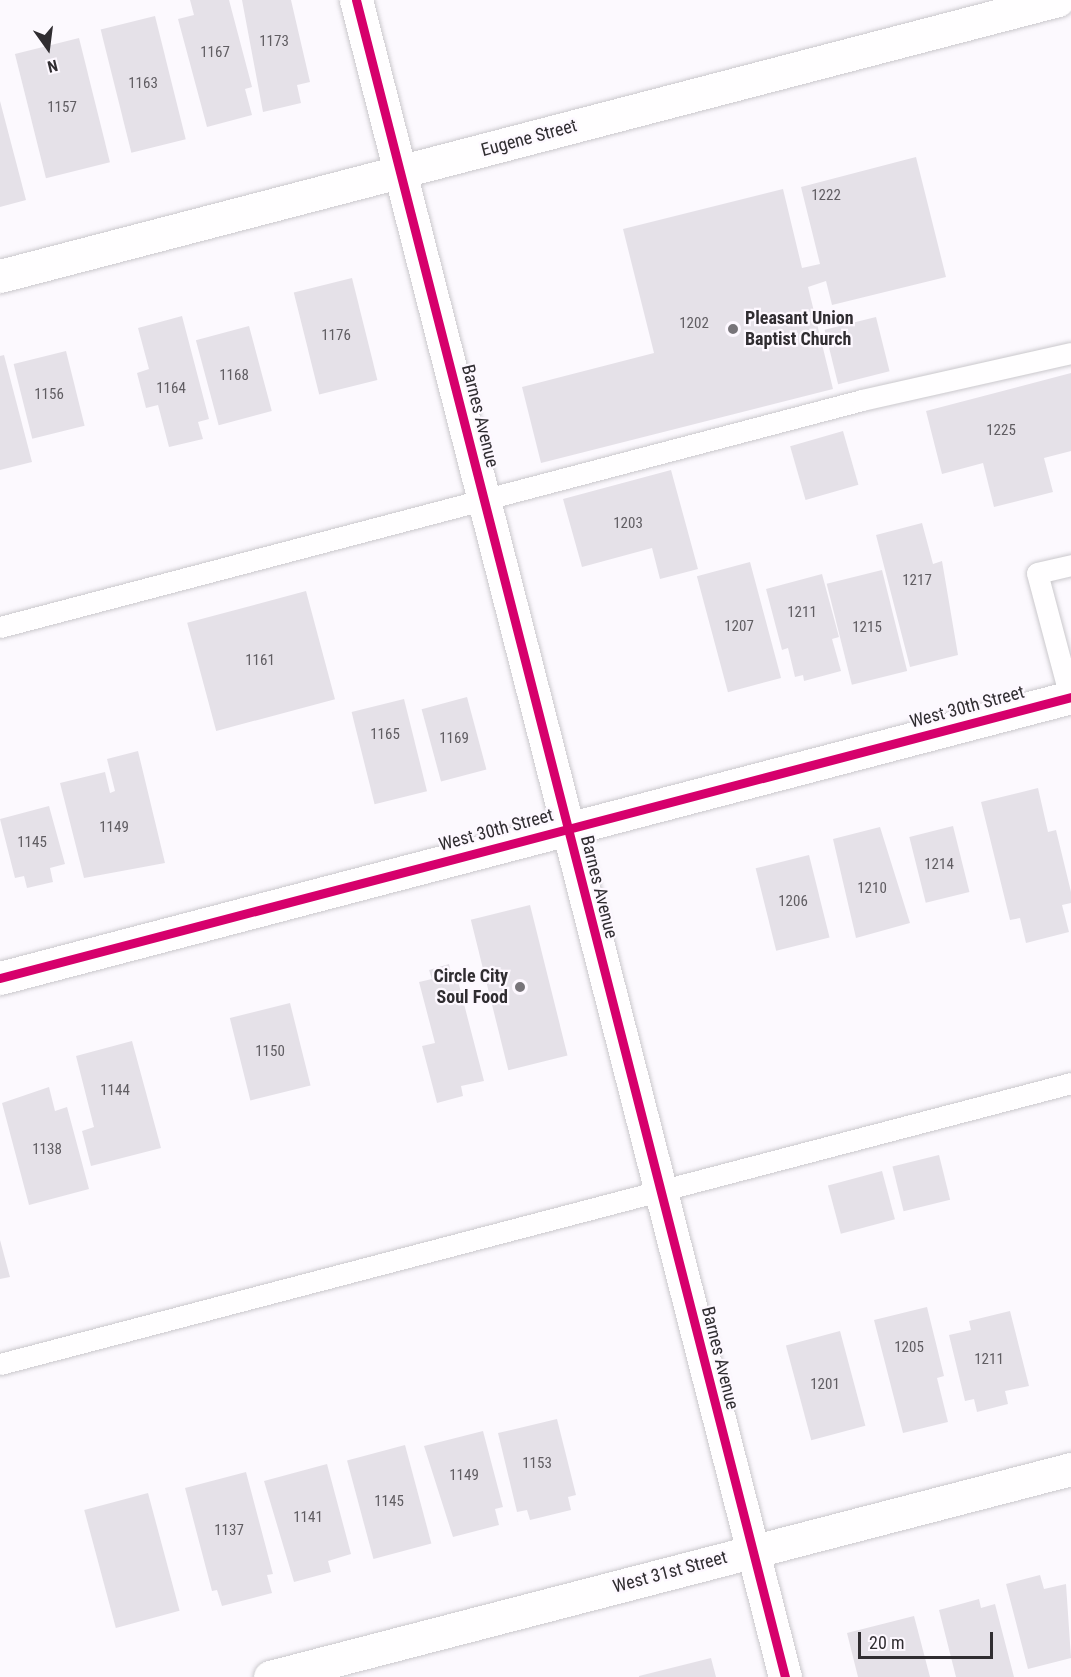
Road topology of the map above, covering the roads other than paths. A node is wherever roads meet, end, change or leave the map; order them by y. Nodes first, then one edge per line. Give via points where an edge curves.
1 (356, 0) edge
2 (1058, 0) edge
3 (401, 171) junction
4 (0, 276) edge
5 (1071, 353) edge
6 (485, 502) junction
7 (1071, 565) edge
8 (0, 627) edge
9 (1071, 697) edge
10 (568, 828) junction
11 (0, 978) edge
12 (1071, 1083) edge
13 (660, 1189) junction
14 (0, 1364) edge
15 (1071, 1469) edge
16 (753, 1550) junction
17 (270, 1677) edge
18 (785, 1677) edge

1 - 3 street, Barnes Avenue
2 - 3 street, Eugene Street
3 - 4 street, Eugene Street
3 - 6 street, Barnes Avenue
5 - 6 lane via 862,400
6 - 8 lane
6 - 10 street, Barnes Avenue
7 - 9 lane via 1037,573
9 - 10 street, West 30th Street
10 - 11 street, West 30th Street
10 - 13 street, Barnes Avenue
12 - 13 lane
13 - 14 lane
13 - 16 street, Barnes Avenue
15 - 16 street, West 31st Street
16 - 17 street, West 31st Street
16 - 18 street, Barnes Avenue

